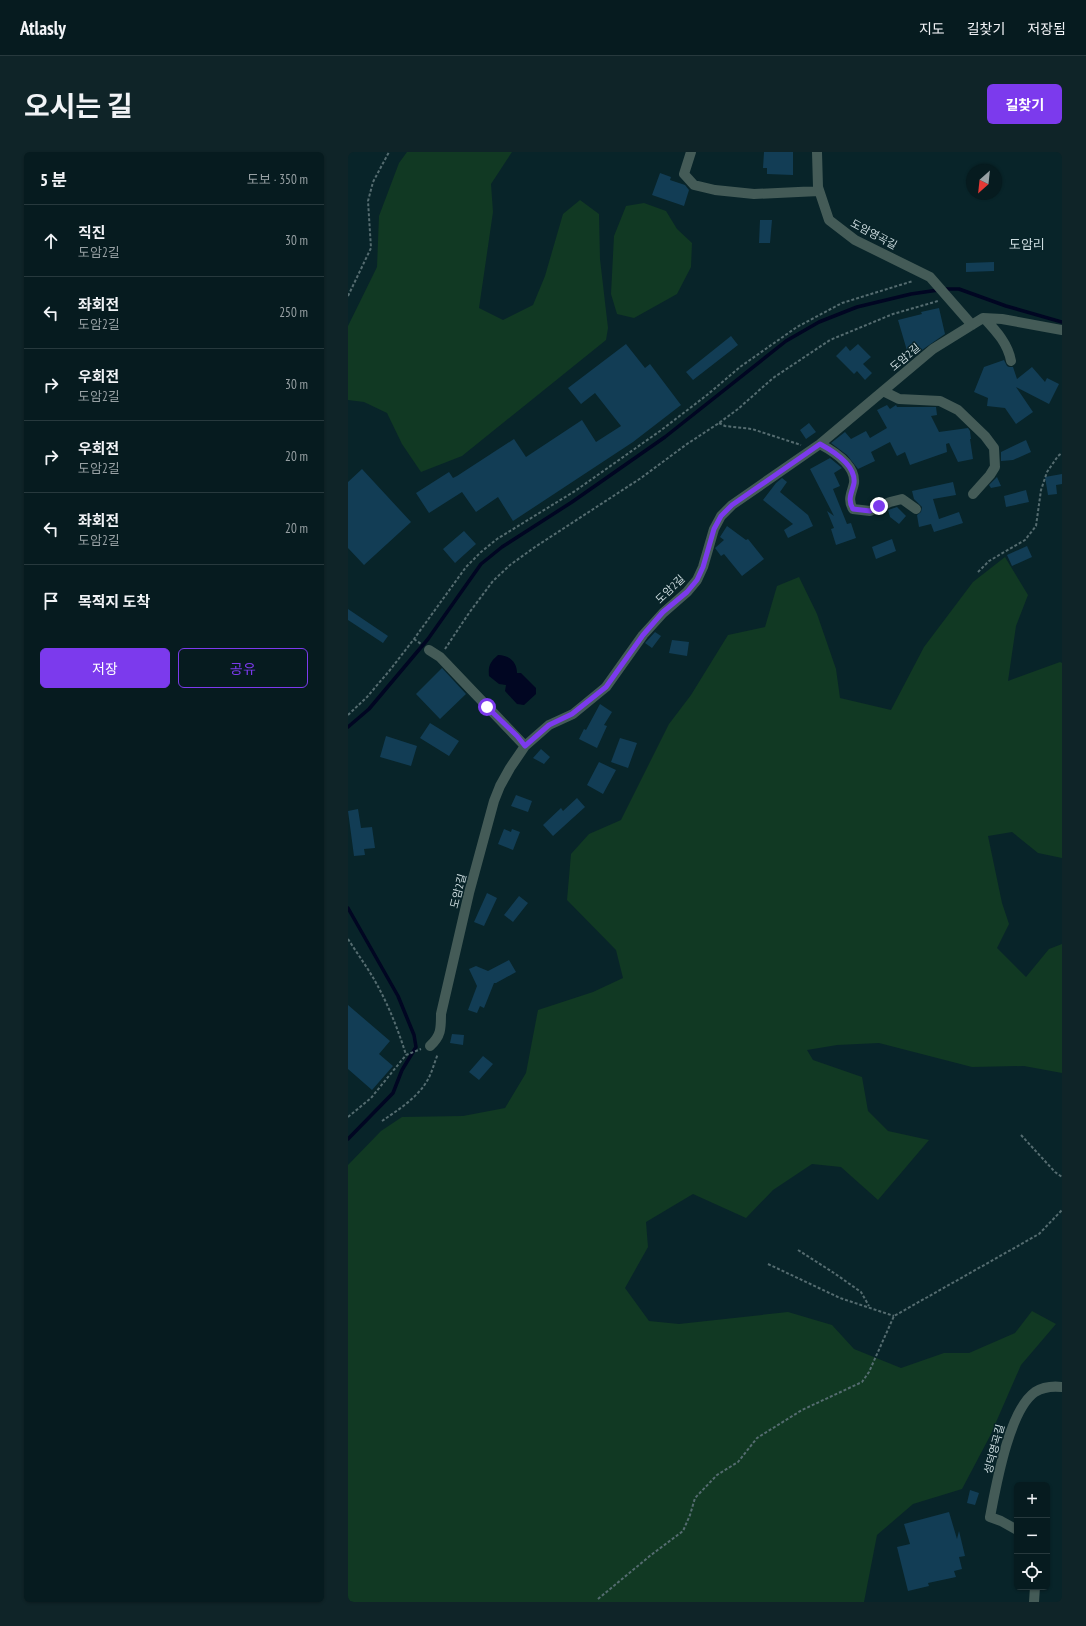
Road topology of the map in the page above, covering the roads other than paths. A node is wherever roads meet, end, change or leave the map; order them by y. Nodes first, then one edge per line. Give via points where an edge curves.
1 (691, 152) edge
2 (817, 152) edge
3 (819, 191) junction
4 (985, 319) junction
5 (972, 325) junction
6 (1062, 330) edge
7 (1011, 361) dead end
8 (883, 391) junction
9 (820, 444) junction
10 (973, 494) dead end
11 (916, 509) dead end
12 (429, 650) dead end
13 (525, 746) junction
14 (434, 1042) road end
15 (1062, 1388) edge
16 (1014, 1528) edge
17 (1035, 1590) edge
18 (1034, 1602) edge

1 - 3 street via 684,174 694,185 754,194
2 - 3 street, 도암영곡길
3 - 5 street, 도암영곡길 via 829,220 855,240 930,277
4 - 5 street
4 - 6 street via 1002,319
4 - 7 street via 1000,335
5 - 8 street, 도암2길 via 933,349
8 - 9 street, 도암2길
8 - 10 street via 900,399 940,400 958,410 985,436 994,448 995,467
9 - 11 street via 844,460 853,473 850,503 853,509 870,511 902,499
9 - 13 street, 도암2길 via 732,505 721,516 714,529 703,567 687,592 663,612 643,635 606,687 572,714 549,725
12 - 13 street via 440,657
13 - 14 street, 도암2길 via 510,768 494,801 460,931 441,1014 441,1025
15 - 16 street, 성덕영곡길 via 1046,1387 1036,1391 1028,1398 1014,1421 990,1517
17 - 18 street

